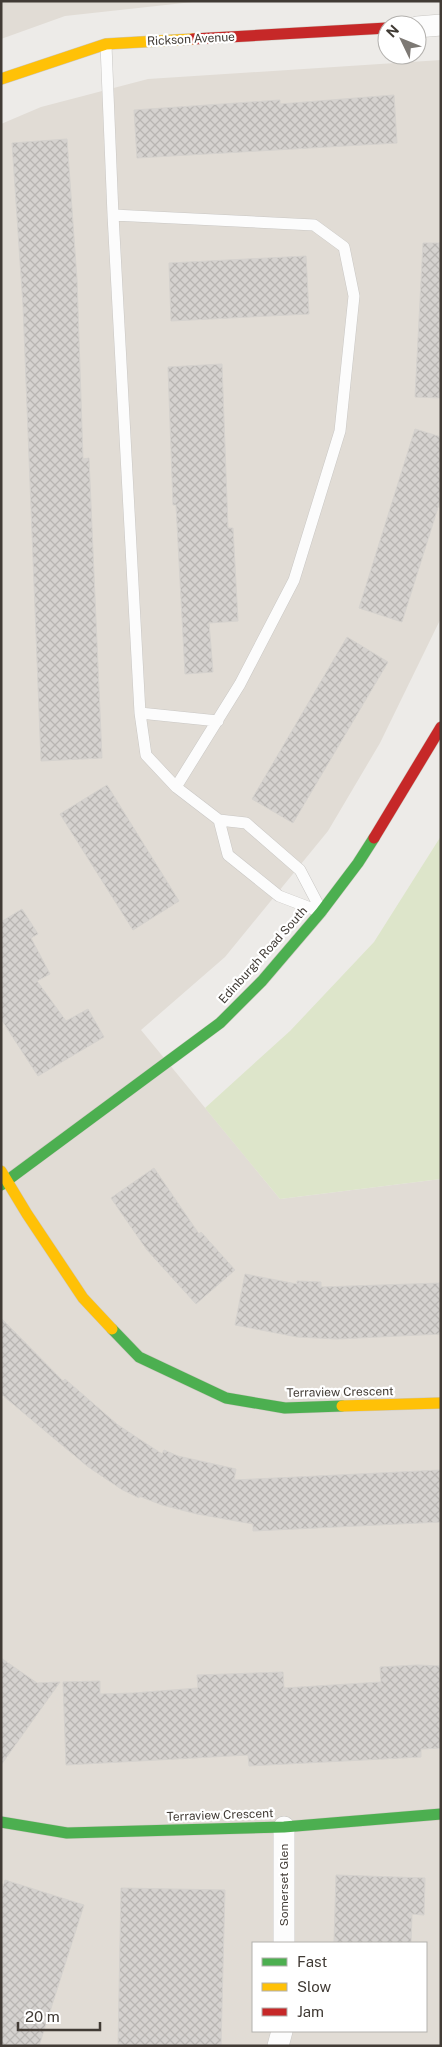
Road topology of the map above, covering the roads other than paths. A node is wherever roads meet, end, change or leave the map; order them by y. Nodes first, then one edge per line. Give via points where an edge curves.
1 (441, 25) edge
2 (427, 26) edge
3 (377, 29) edge
4 (106, 44) junction
5 (1, 79) edge
6 (113, 215) junction
7 (140, 713) junction
8 (218, 720) junction
9 (441, 727) edge
10 (176, 787) junction
11 (219, 820) junction
12 (321, 912) junction
13 (1, 1170) edge
14 (4, 1183) edge
15 (441, 1403) edge
16 (441, 1814) edge
17 (1, 1822) edge
18 (284, 1827) junction
19 (284, 1942) edge
20 (282, 2032) edge
21 (278, 2046) edge

1 - 2 street
3 - 4 street, Rickson Avenue
4 - 5 street, Rickson Avenue
4 - 6 lane
6 - 7 lane
6 - 8 lane via 314,225 344,247 354,296 340,430 294,580
7 - 8 lane
7 - 10 lane via 146,755
8 - 10 lane
9 - 12 street, Edinburgh Road South via 358,863
10 - 11 lane
11 - 12 lane via 246,823 300,870
11 - 12 lane via 228,855 279,896
12 - 14 street, Edinburgh Road South via 262,981 220,1023
13 - 14 street, Terraview Crescent
14 - 15 street, Terraview Crescent via 84,1298 139,1357 226,1398 285,1408
16 - 18 street, Terraview Crescent
17 - 18 street, Terraview Crescent via 67,1833
18 - 19 street, Somerset Glen
20 - 21 street

